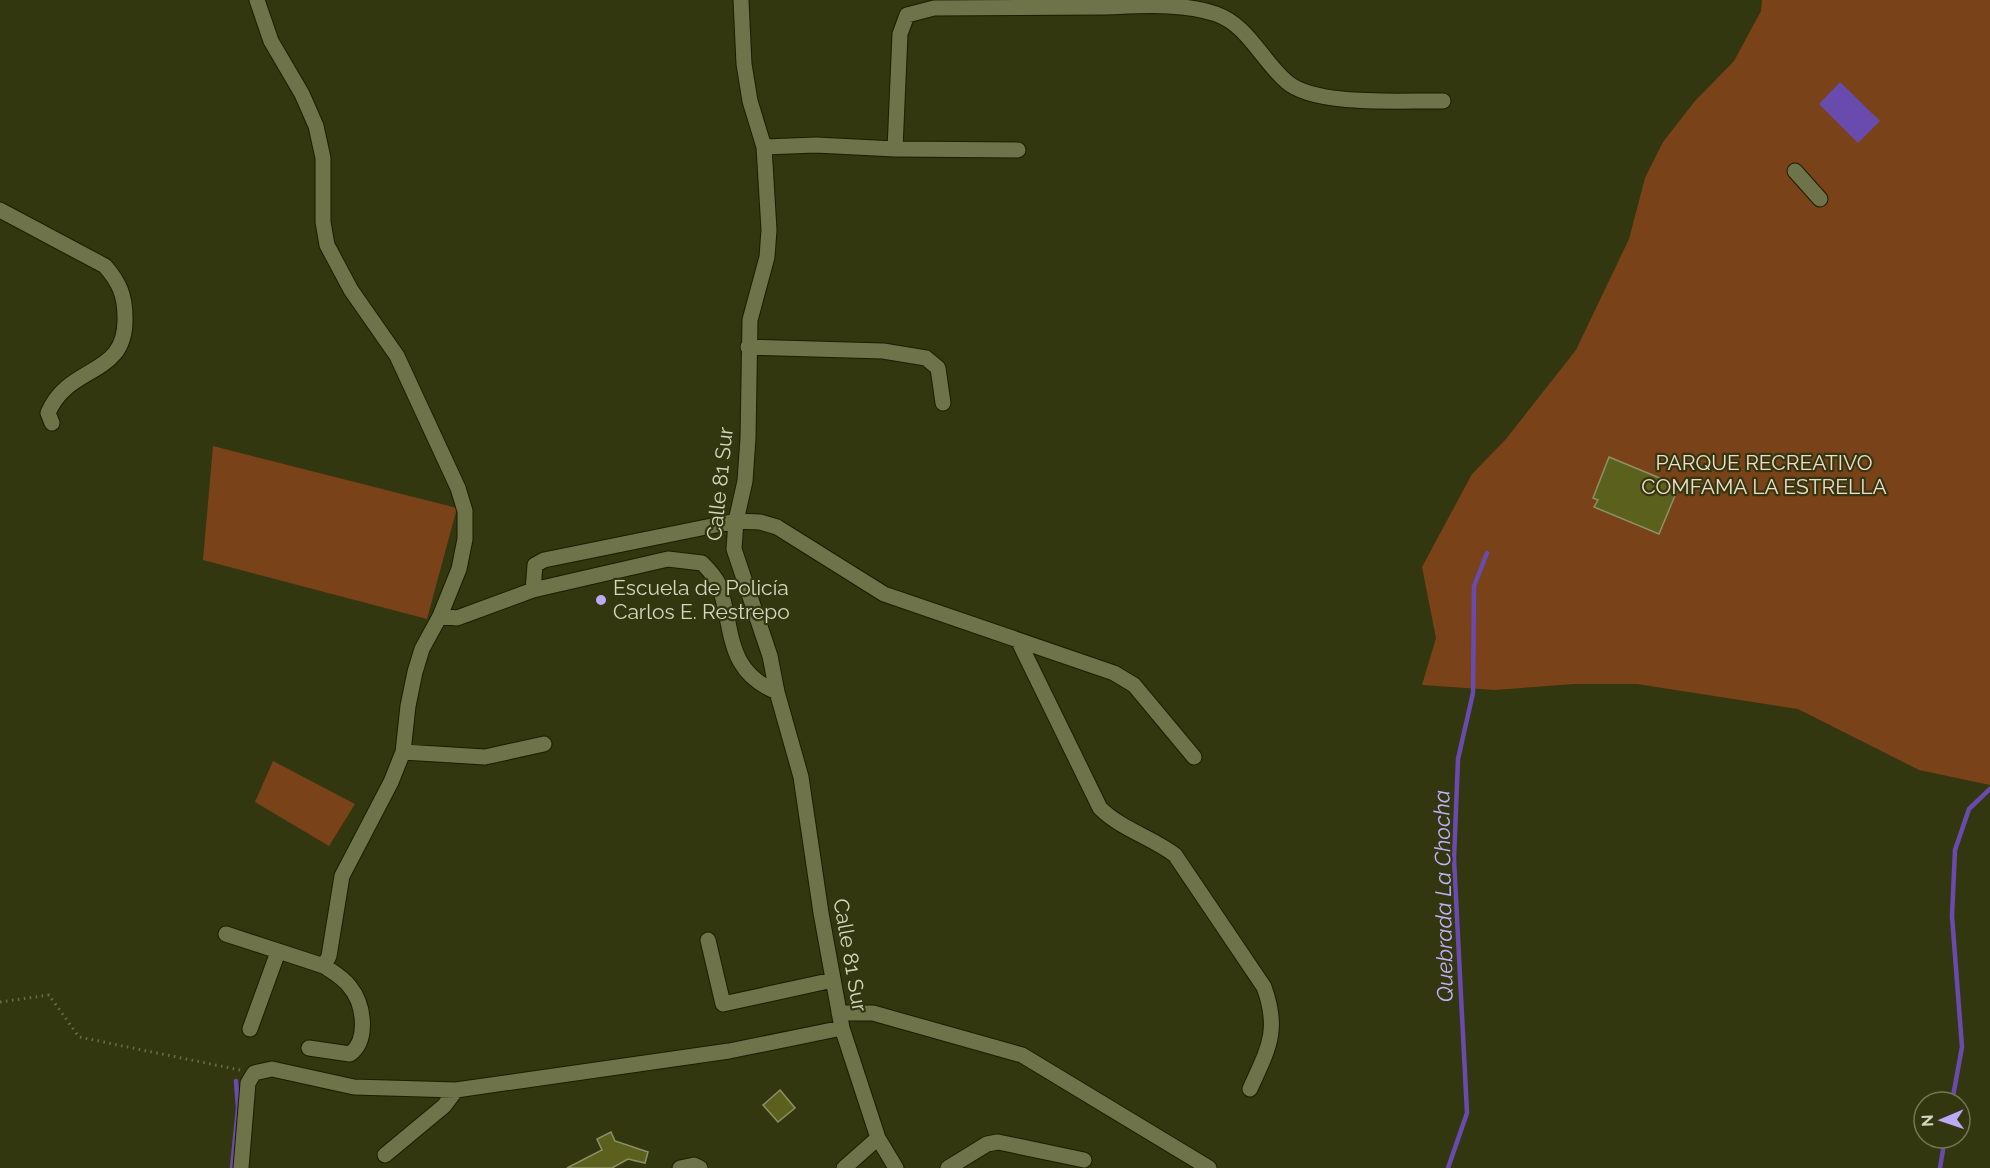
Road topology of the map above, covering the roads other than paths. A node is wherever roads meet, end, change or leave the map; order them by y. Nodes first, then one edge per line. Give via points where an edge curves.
1 (257, 0) edge
2 (741, 0) edge
3 (1443, 102) dead end
4 (764, 147) junction
5 (895, 149) junction
6 (1018, 150) dead end
7 (1795, 171) dead end
8 (1820, 199) dead end
9 (0, 210) edge
10 (748, 346) junction
11 (944, 403) dead end
12 (52, 423) dead end
13 (736, 520) junction
14 (533, 590) junction
15 (440, 616) junction
16 (1018, 640) junction
17 (777, 692) junction
18 (544, 744) dead end
19 (403, 752) junction
20 (1194, 757) dead end
21 (226, 934) dead end
22 (708, 940) dead end
23 (278, 952) junction
24 (324, 966) junction
25 (833, 980) junction
26 (840, 1020) junction
27 (250, 1029) dead end
28 (309, 1048) dead end
29 (1251, 1089) dead end
30 (456, 1090) junction
31 (878, 1138) junction
32 (385, 1155) dead end
33 (1084, 1160) dead end
34 (241, 1168) edge
35 (680, 1168) edge
36 (700, 1168) edge
37 (844, 1168) edge
38 (896, 1168) edge
39 (948, 1168) edge
40 (1209, 1168) edge

1 - 15 street via 271,41 316,126 323,158 327,245 351,290 397,356 465,511 459,569
2 - 4 street, Calle 81 Sur via 747,83
3 - 5 street via 1322,98 1301,92 1231,21 1188,9 934,8 908,15 903,22
4 - 5 street
4 - 10 street, Calle 81 Sur via 767,257 750,320
5 - 6 street
7 - 8 street
9 - 12 street via 105,266 117,279 124,298 126,333 122,346 115,357 64,387 48,413
10 - 11 street via 857,348 926,358 938,368
10 - 13 street, Calle 81 Sur via 748,438 745,481
13 - 14 street via 544,560 535,565
13 - 16 street via 777,527 884,594
13 - 17 street, Calle 81 Sur via 736,560 770,656
14 - 15 street via 457,618
14 - 17 street via 668,559 702,563 718,582 737,657 757,684
15 - 19 street via 415,672
16 - 20 street via 1114,673 1134,685
16 - 29 street via 1100,808 1111,819 1174,855 1264,987 1273,1012 1270,1043
17 - 25 street, Calle 81 Sur via 801,777
18 - 19 street via 484,757
19 - 24 street via 342,876
21 - 23 street
22 - 25 street via 723,1004
23 - 24 street
23 - 27 street
24 - 28 street via 348,984 357,997 363,1034 359,1048 350,1054
25 - 26 street, Calle 81 Sur
26 - 30 street via 729,1051
26 - 31 street, Calle 81 Sur
26 - 40 street via 873,1012 1022,1054
30 - 32 street via 444,1106
30 - 34 street via 354,1087 272,1069 254,1073 248,1083
31 - 37 street
31 - 38 street, Calle 81 Sur
33 - 39 street via 998,1142 987,1144
35 - 36 street

